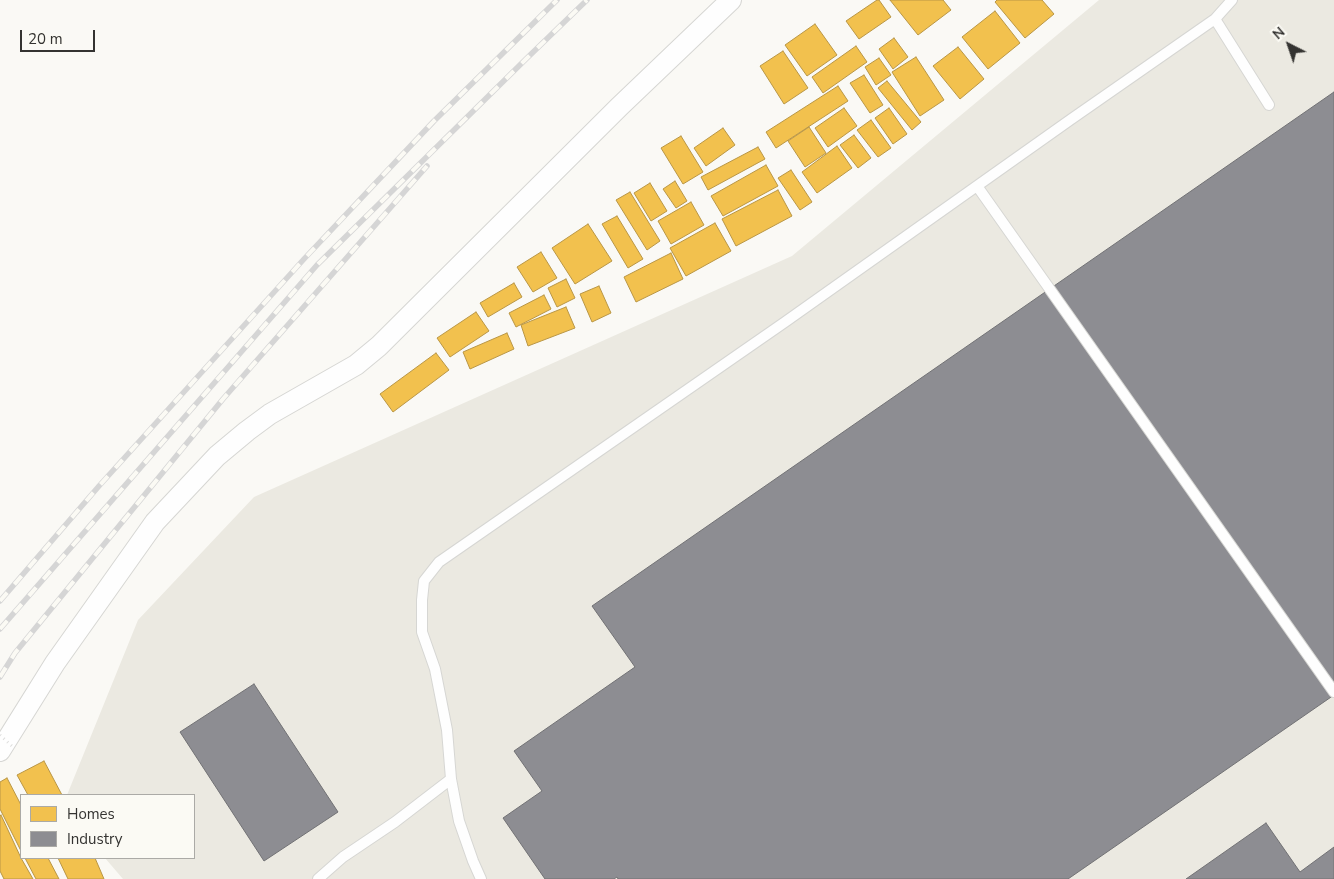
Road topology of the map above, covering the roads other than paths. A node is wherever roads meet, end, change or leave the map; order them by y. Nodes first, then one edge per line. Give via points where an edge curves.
1 (731, 0) edge
2 (1232, 0) edge
3 (1216, 19) junction
4 (1270, 105) dead end
5 (978, 186) junction
6 (1334, 692) edge
7 (7, 749) edge
8 (451, 779) junction
9 (318, 879) edge
10 (481, 879) edge

1 - 7 street via 379,346 356,365 270,414 217,456 155,522 56,663
2 - 3 lane
3 - 4 lane
3 - 5 lane
5 - 6 lane
5 - 8 lane via 439,562 424,581 422,632 435,669 447,730
8 - 9 lane via 343,857
8 - 10 lane via 459,821

